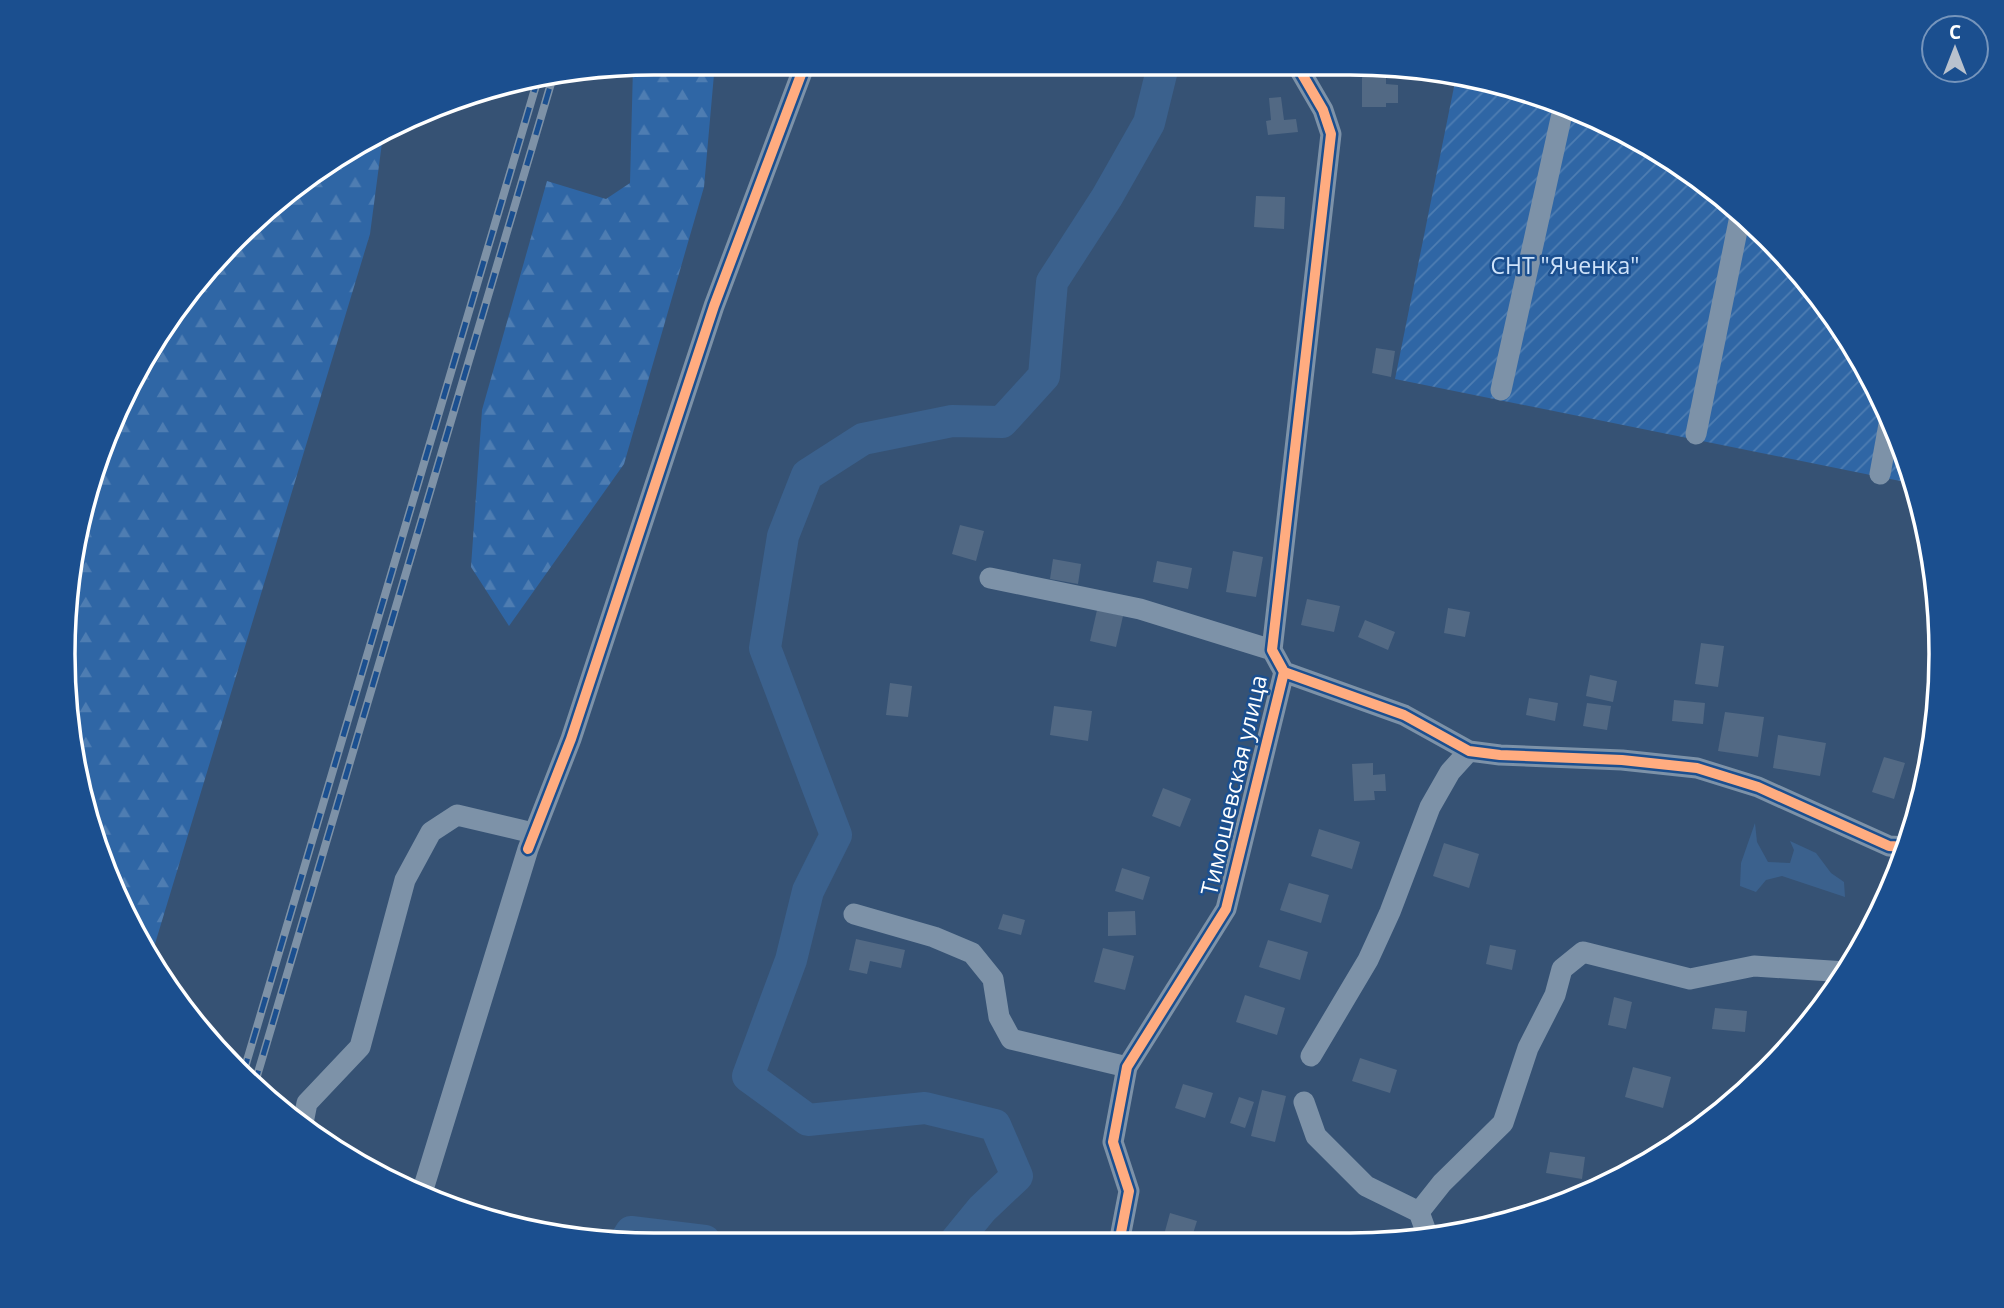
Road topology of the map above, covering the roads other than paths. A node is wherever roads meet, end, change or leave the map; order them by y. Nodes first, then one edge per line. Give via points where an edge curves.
1 (801, 75) edge
2 (1303, 75) edge
3 (1562, 115) edge
4 (1738, 225) edge
5 (1501, 390) dead end
6 (1696, 434) dead end
7 (1887, 437) edge
8 (1880, 474) dead end
9 (990, 578) dead end
10 (1272, 650) junction
11 (1284, 672) junction
12 (1469, 751) junction
13 (531, 841) junction
14 (1896, 846) edge
15 (854, 914) dead end
16 (1834, 971) edge
17 (1311, 1056) dead end
18 (1127, 1067) junction
19 (1304, 1102) dead end
20 (305, 1115) edge
21 (424, 1185) edge
22 (1419, 1212) junction
23 (1425, 1228) edge
24 (1121, 1233) edge

1 - 13 street via 714,306 570,739
2 - 10 street, Тимошевская улица via 1331,134
3 - 5 street
4 - 6 street
7 - 8 street
9 - 10 street via 1140,609
10 - 11 street, Тимошевская улица
11 - 12 street via 1404,715
11 - 18 street, Тимошевская улица via 1226,909
12 - 14 street via 1697,768 1758,787
12 - 17 street via 1450,772 1430,807 1368,960
13 - 20 street via 457,815 431,832 405,880 360,1047 307,1103
13 - 21 street
15 - 18 street via 972,953 993,979 999,1017 1010,1039
16 - 22 street via 1754,966 1690,979 1583,952 1562,969 1503,1123 1441,1183
18 - 24 street, Тимошевская улица via 1113,1142 1129,1191
19 - 22 street via 1316,1136 1366,1186
22 - 23 street

